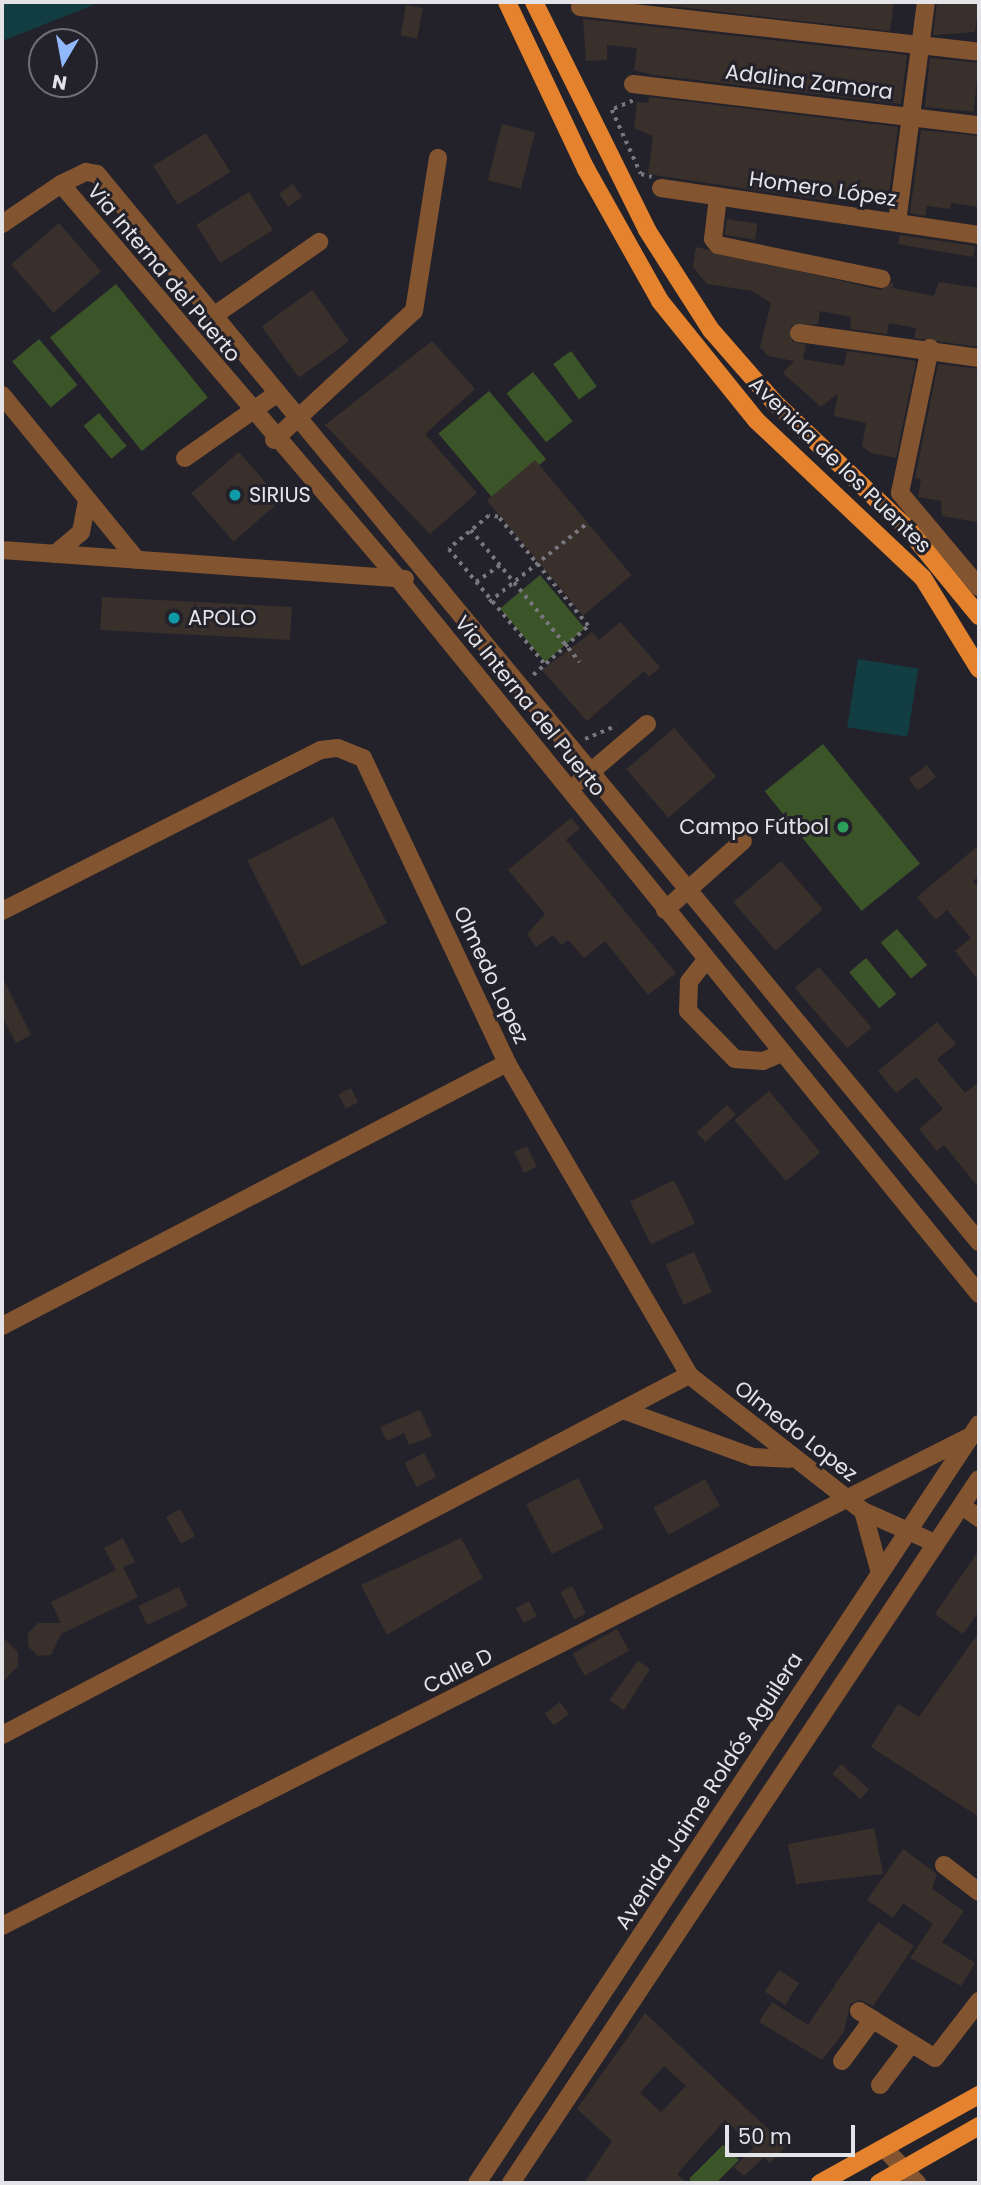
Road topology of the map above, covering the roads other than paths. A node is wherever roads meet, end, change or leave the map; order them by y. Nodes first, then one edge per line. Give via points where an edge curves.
1 (507, 2) edge
2 (534, 2) edge
3 (926, 2) edge
4 (580, 6) dead end
5 (922, 46) junction
6 (979, 52) edge
7 (637, 85) road end
8 (914, 117) junction
9 (979, 125) edge
10 (438, 158) dead end
11 (61, 184) junction
12 (661, 188) road end
13 (718, 197) junction
14 (897, 222) junction
15 (2, 224) edge
16 (979, 235) edge
17 (319, 242) dead end
18 (882, 279) dead end
19 (212, 317) junction
20 (799, 333) dead end
21 (930, 348) junction
22 (979, 358) edge
23 (2, 395) edge
24 (275, 395) junction
25 (250, 413) junction
26 (295, 421) junction
27 (274, 440) junction
28 (185, 458) dead end
29 (88, 500) junction
30 (2, 550) edge
31 (55, 554) junction
32 (137, 560) junction
33 (419, 570) junction
34 (401, 582) junction
35 (979, 587) edge
36 (979, 616) edge
37 (979, 669) edge
38 (647, 724) dead end
39 (589, 774) junction
40 (569, 790) junction
41 (743, 841) dead end
42 (685, 889) junction
43 (666, 910) junction
44 (2, 911) edge
45 (706, 960) junction
46 (775, 996) junction
47 (752, 1017) junction
48 (782, 1053) junction
49 (507, 1063) junction
50 (918, 1169) junction
51 (892, 1189) junction
52 (979, 1242) edge
53 (979, 1294) edge
54 (2, 1326) edge
55 (690, 1376) junction
56 (623, 1410) junction
57 (974, 1430) edge
58 (789, 1459) junction
59 (979, 1479) edge
60 (857, 1506) junction
61 (962, 1506) junction
62 (979, 1518) edge
63 (909, 1528) junction
64 (935, 1543) junction
65 (880, 1573) junction
66 (2, 1735) edge
67 (944, 1865) dead end
68 (979, 1892) edge
69 (3, 1923) edge
70 (979, 2001) edge
71 (911, 2044) junction
72 (842, 2061) dead end
73 (880, 2085) dead end
74 (979, 2095) edge
75 (979, 2126) edge
76 (877, 2152) junction
77 (905, 2169) junction
78 (478, 2183) edge
79 (511, 2183) edge
80 (820, 2183) edge
81 (879, 2183) edge
82 (917, 2183) edge

1 - 37 main road, Avenida de los Puentes via 586,169 660,301 757,421 923,578
2 - 36 main road, Avenida de los Puentes via 647,230 711,330 774,402 907,528
3 - 5 street
4 - 5 street
5 - 6 street
5 - 8 street
7 - 8 street, Adalina Zamora
8 - 9 street, Adalina Zamora
8 - 14 street
10 - 26 street via 414,311
11 - 15 street
11 - 19 street, Via Interna del Puerto via 86,172 97,174
11 - 25 street, Via Interna del Puerto
12 - 13 street, Homero López
13 - 14 street, Homero López
13 - 18 street via 713,239 718,245
14 - 16 street, Homero López
17 - 19 street
19 - 24 street, Via Interna del Puerto
20 - 21 street
21 - 22 street
21 - 35 street via 900,493
23 - 29 street
24 - 25 street
24 - 26 street, Via Interna del Puerto
25 - 27 street, Via Interna del Puerto
25 - 28 street
26 - 27 street
26 - 33 street, Via Interna del Puerto
27 - 34 street, Via Interna del Puerto
29 - 31 street via 80,532
29 - 32 street
30 - 31 street
31 - 32 street
32 - 34 street
33 - 34 street
33 - 39 street, Via Interna del Puerto
34 - 40 street, Via Interna del Puerto
38 - 39 street
39 - 40 street
39 - 42 street, Via Interna del Puerto
40 - 43 street, Via Interna del Puerto
41 - 42 street
42 - 43 street
42 - 46 street, Via Interna del Puerto
43 - 45 street, Via Interna del Puerto
44 - 49 street, Olmedo Lopez via 321,750 353,752 363,758
45 - 47 street, Via Interna del Puerto
45 - 48 street via 689,982 688,1011 735,1059 763,1062
46 - 47 street
46 - 50 street, Via Interna del Puerto
47 - 48 street, Via Interna del Puerto
48 - 51 street, Via Interna del Puerto
49 - 54 street
49 - 55 street, Olmedo Lopez
50 - 51 street
50 - 52 street, Via Interna del Puerto
51 - 53 street, Via Interna del Puerto
55 - 56 street
55 - 58 street, Olmedo Lopez
56 - 58 street via 753,1457
56 - 66 street
57 - 60 street, Calle D
57 - 63 street, Avenida Jaime Roldós Aguilera
58 - 60 street, Olmedo Lopez
59 - 61 street
60 - 63 street
60 - 65 street
60 - 69 street, Calle D
61 - 62 street
61 - 64 street
63 - 64 street
63 - 65 street, Avenida Jaime Roldós Aguilera
64 - 79 street
65 - 78 street, Avenida Jaime Roldós Aguilera
67 - 68 street
70 - 71 street via 942,2055 928,2056
71 - 72 street via 866,2015
71 - 73 street
74 - 76 main road
75 - 77 main road
76 - 77 street
76 - 80 main road
77 - 81 main road
77 - 82 street

